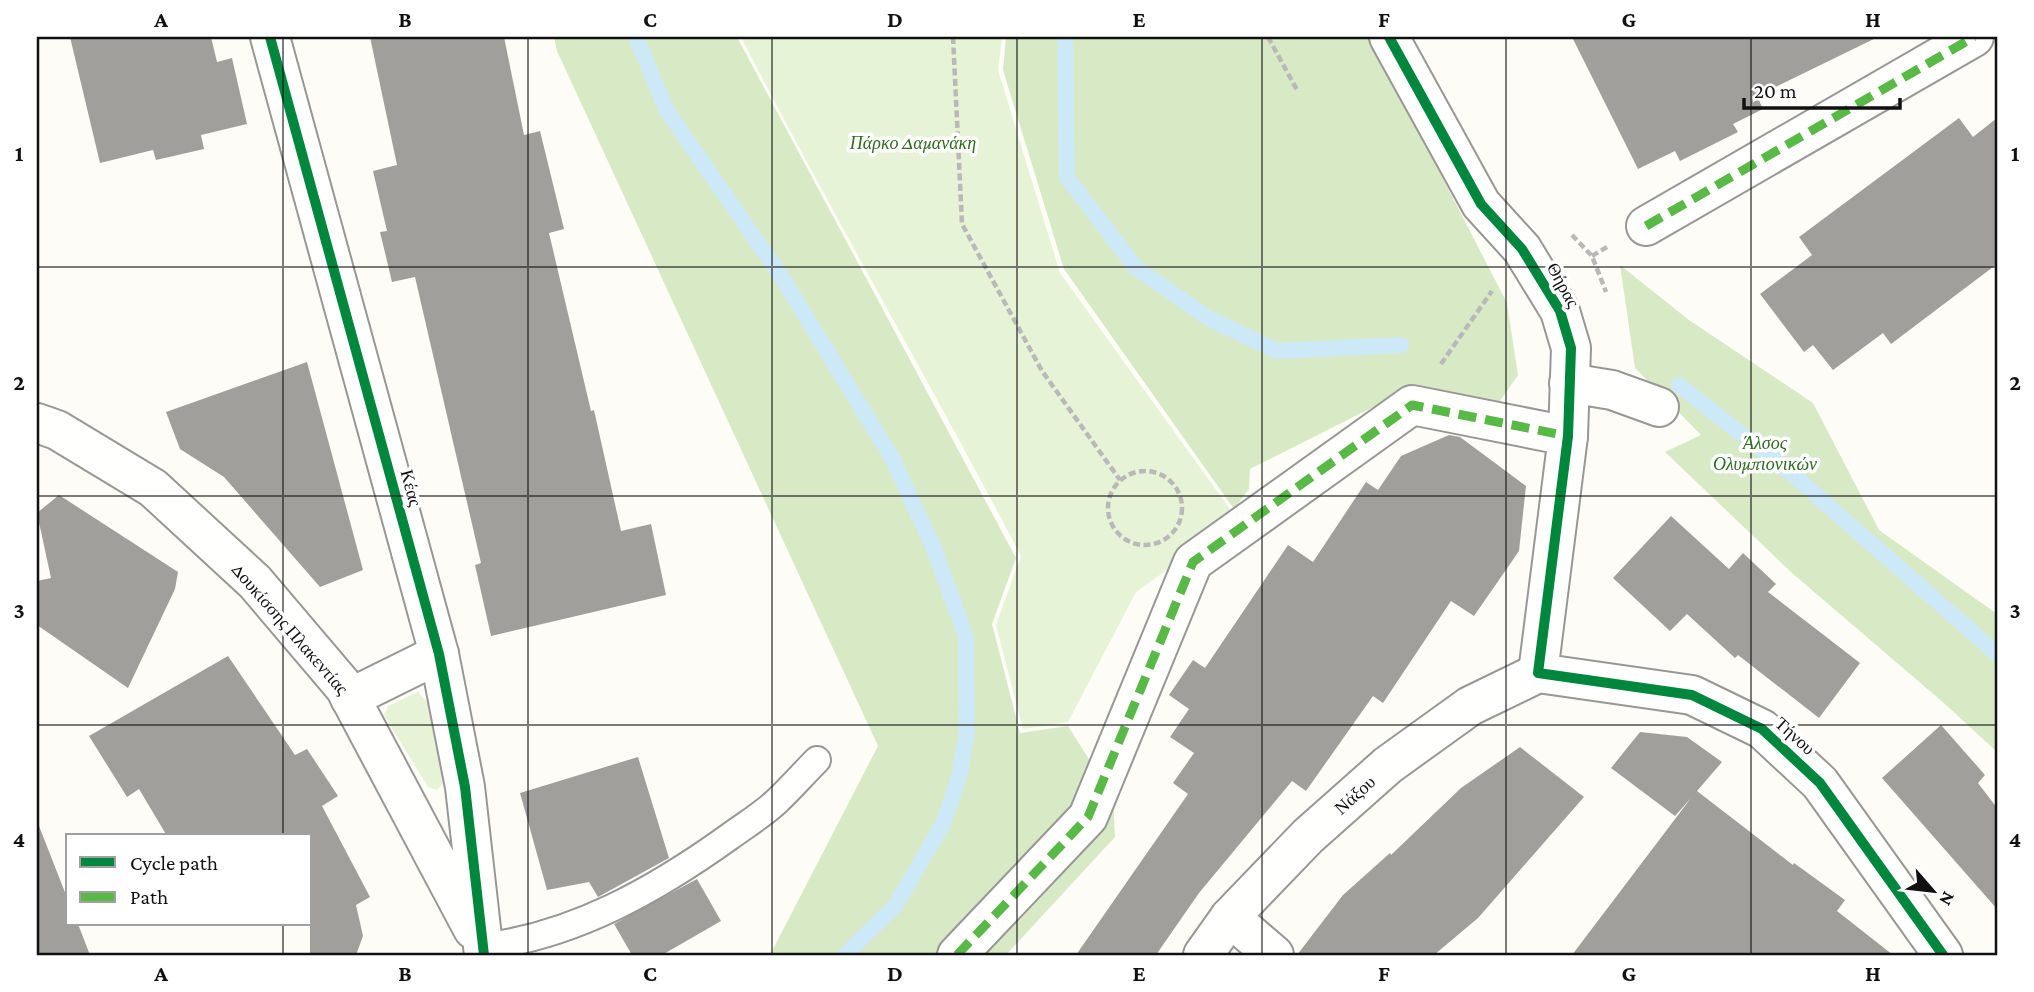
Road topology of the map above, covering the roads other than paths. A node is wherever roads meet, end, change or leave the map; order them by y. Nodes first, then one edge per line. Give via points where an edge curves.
1 (270, 37) edge
2 (1389, 37) edge
3 (1974, 37) edge
4 (1646, 226) dead end
5 (1569, 383) junction
6 (1658, 407) dead end
7 (37, 423) edge
8 (1568, 436) junction
9 (439, 654) junction
10 (1538, 673) junction
11 (350, 698) junction
12 (817, 760) dead end
13 (1230, 917) junction
14 (478, 952) edge
15 (957, 955) edge
16 (1203, 955) edge
17 (1274, 955) edge
18 (1943, 955) edge

1 - 9 street, Κέας
2 - 5 street, Θήρας via 1481,204 1522,249 1560,311 1571,348
3 - 4 street
5 - 6 street via 1612,390
5 - 8 street, Θήρας
7 - 11 street, Δουκίσσης Πλακεντίας via 57,430 153,488 255,582
8 - 10 street, Θήρας
8 - 15 street via 1412,405 1193,562 1088,817
9 - 11 street
9 - 14 street, Κέας via 465,787
10 - 13 street, Νάξου via 1470,706 1388,765 1308,836
10 - 18 street, Τήνου via 1692,695 1762,729 1820,783
11 - 14 street, Δουκίσσης Πλακεντίας
12 - 14 lane via 774,804 692,863 622,904 551,933
13 - 16 street, Νάξου
13 - 17 street

